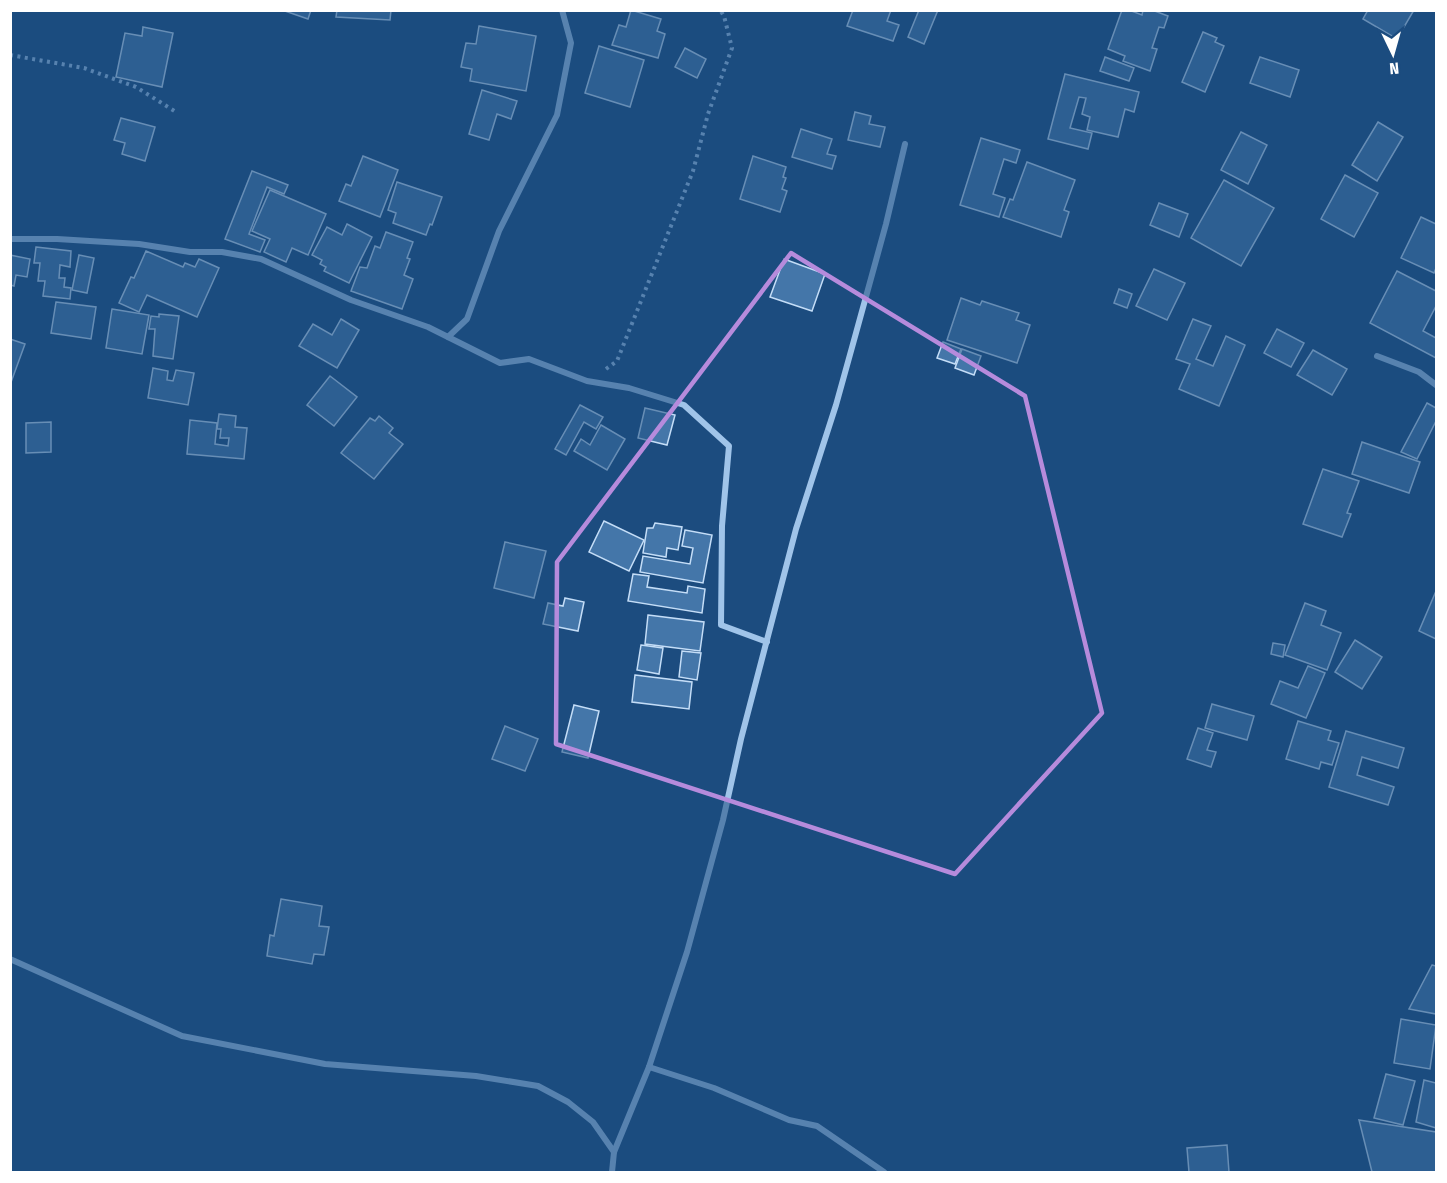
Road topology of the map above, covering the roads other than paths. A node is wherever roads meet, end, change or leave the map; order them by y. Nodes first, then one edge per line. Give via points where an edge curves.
1 (562, 10) edge
2 (904, 144) dead end
3 (10, 240) edge
4 (448, 337) junction
5 (1377, 356) dead end
6 (1437, 385) edge
7 (767, 642) junction
8 (10, 959) edge
9 (649, 1067) junction
10 (614, 1152) junction
11 (612, 1173) edge
12 (884, 1173) edge

1 - 4 street via 572,44 558,115 499,231 467,319
2 - 7 street via 886,224
3 - 4 street via 139,244 261,259 351,300
4 - 7 street via 500,363 529,359 587,381 629,388 684,405 729,446 722,526 721,625
5 - 6 street via 1419,372
7 - 9 street via 690,941
8 - 10 street via 182,1036 326,1064 476,1076 538,1086 568,1102 593,1122
9 - 10 street
9 - 12 street via 714,1088 789,1120 817,1126
10 - 11 street

